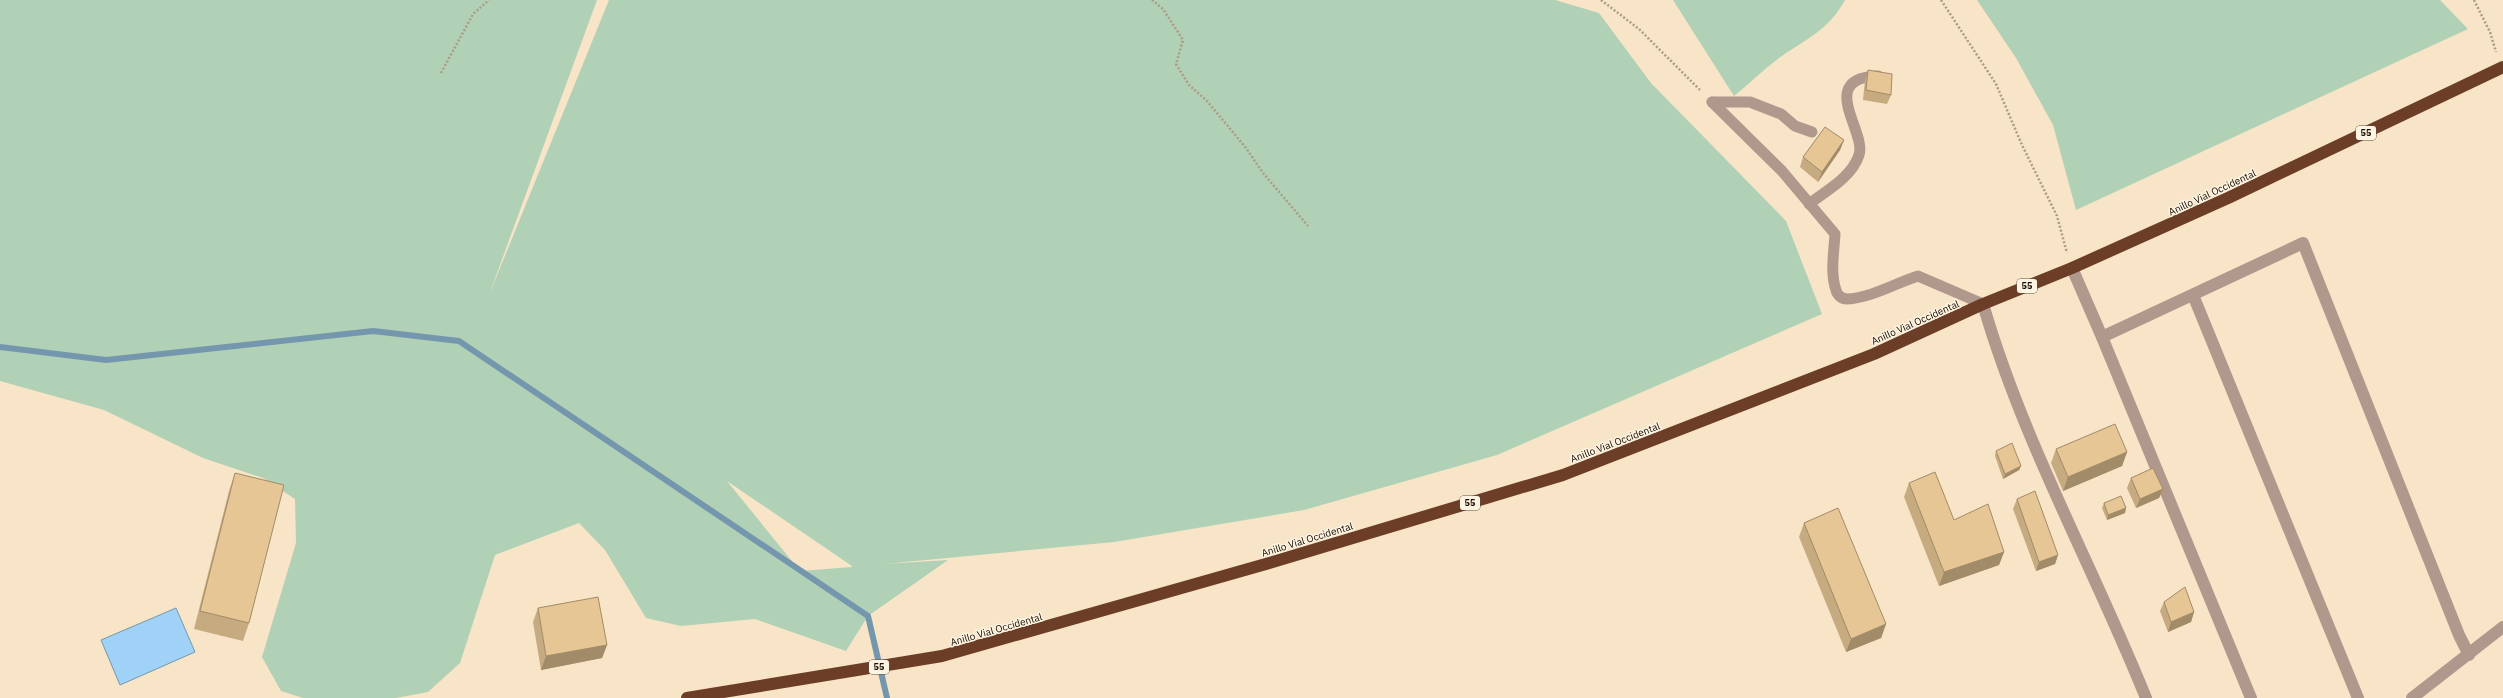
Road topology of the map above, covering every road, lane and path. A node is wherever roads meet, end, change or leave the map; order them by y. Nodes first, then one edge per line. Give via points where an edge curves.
1 (489, 0) edge
2 (1152, 0) edge
3 (1601, 0) edge
4 (1941, 0) edge
5 (2474, 0) edge
6 (2502, 67) edge
7 (441, 72) dead end
8 (1878, 76) edge
9 (1712, 102) junction
10 (1812, 132) dead end
11 (1809, 204) junction
12 (1308, 226) dead end
13 (2072, 268) junction
14 (2193, 295) junction
15 (1983, 304) junction
16 (2102, 337) junction
17 (2503, 627) edge
18 (2469, 655) junction
19 (687, 698) edge
20 (2146, 698) edge
21 (2251, 698) edge
22 (2358, 698) edge
23 (2412, 698) edge

1 - 7 path via 473,14
2 - 12 path via 1163,9 1183,40 1176,64 1189,84 1207,101
3 - 9 path via 1639,29
4 - 13 path via 1996,84 2057,216
5 - 6 path via 2490,32
6 - 13 highway, Anillo Vial Occidental / 55 via 2228,198
8 - 11 lane via 1861,78 1852,84 1848,93 1850,117 1861,144 1858,159 1851,170
9 - 10 lane via 1750,102 1781,114 1795,126
9 - 11 lane via 1782,171
11 - 15 lane via 1835,234 1833,272 1836,291 1840,296 1846,299 1863,296 1918,276
13 - 15 highway, Anillo Vial Occidental / 55
13 - 16 street
14 - 16 street
14 - 18 street via 2303,243
14 - 22 street
15 - 19 highway, Anillo Vial Occidental / 55 via 1874,354 1563,475 1276,562 942,656
15 - 20 street via 2000,361 2024,424
16 - 21 street
17 - 18 street
18 - 23 street

